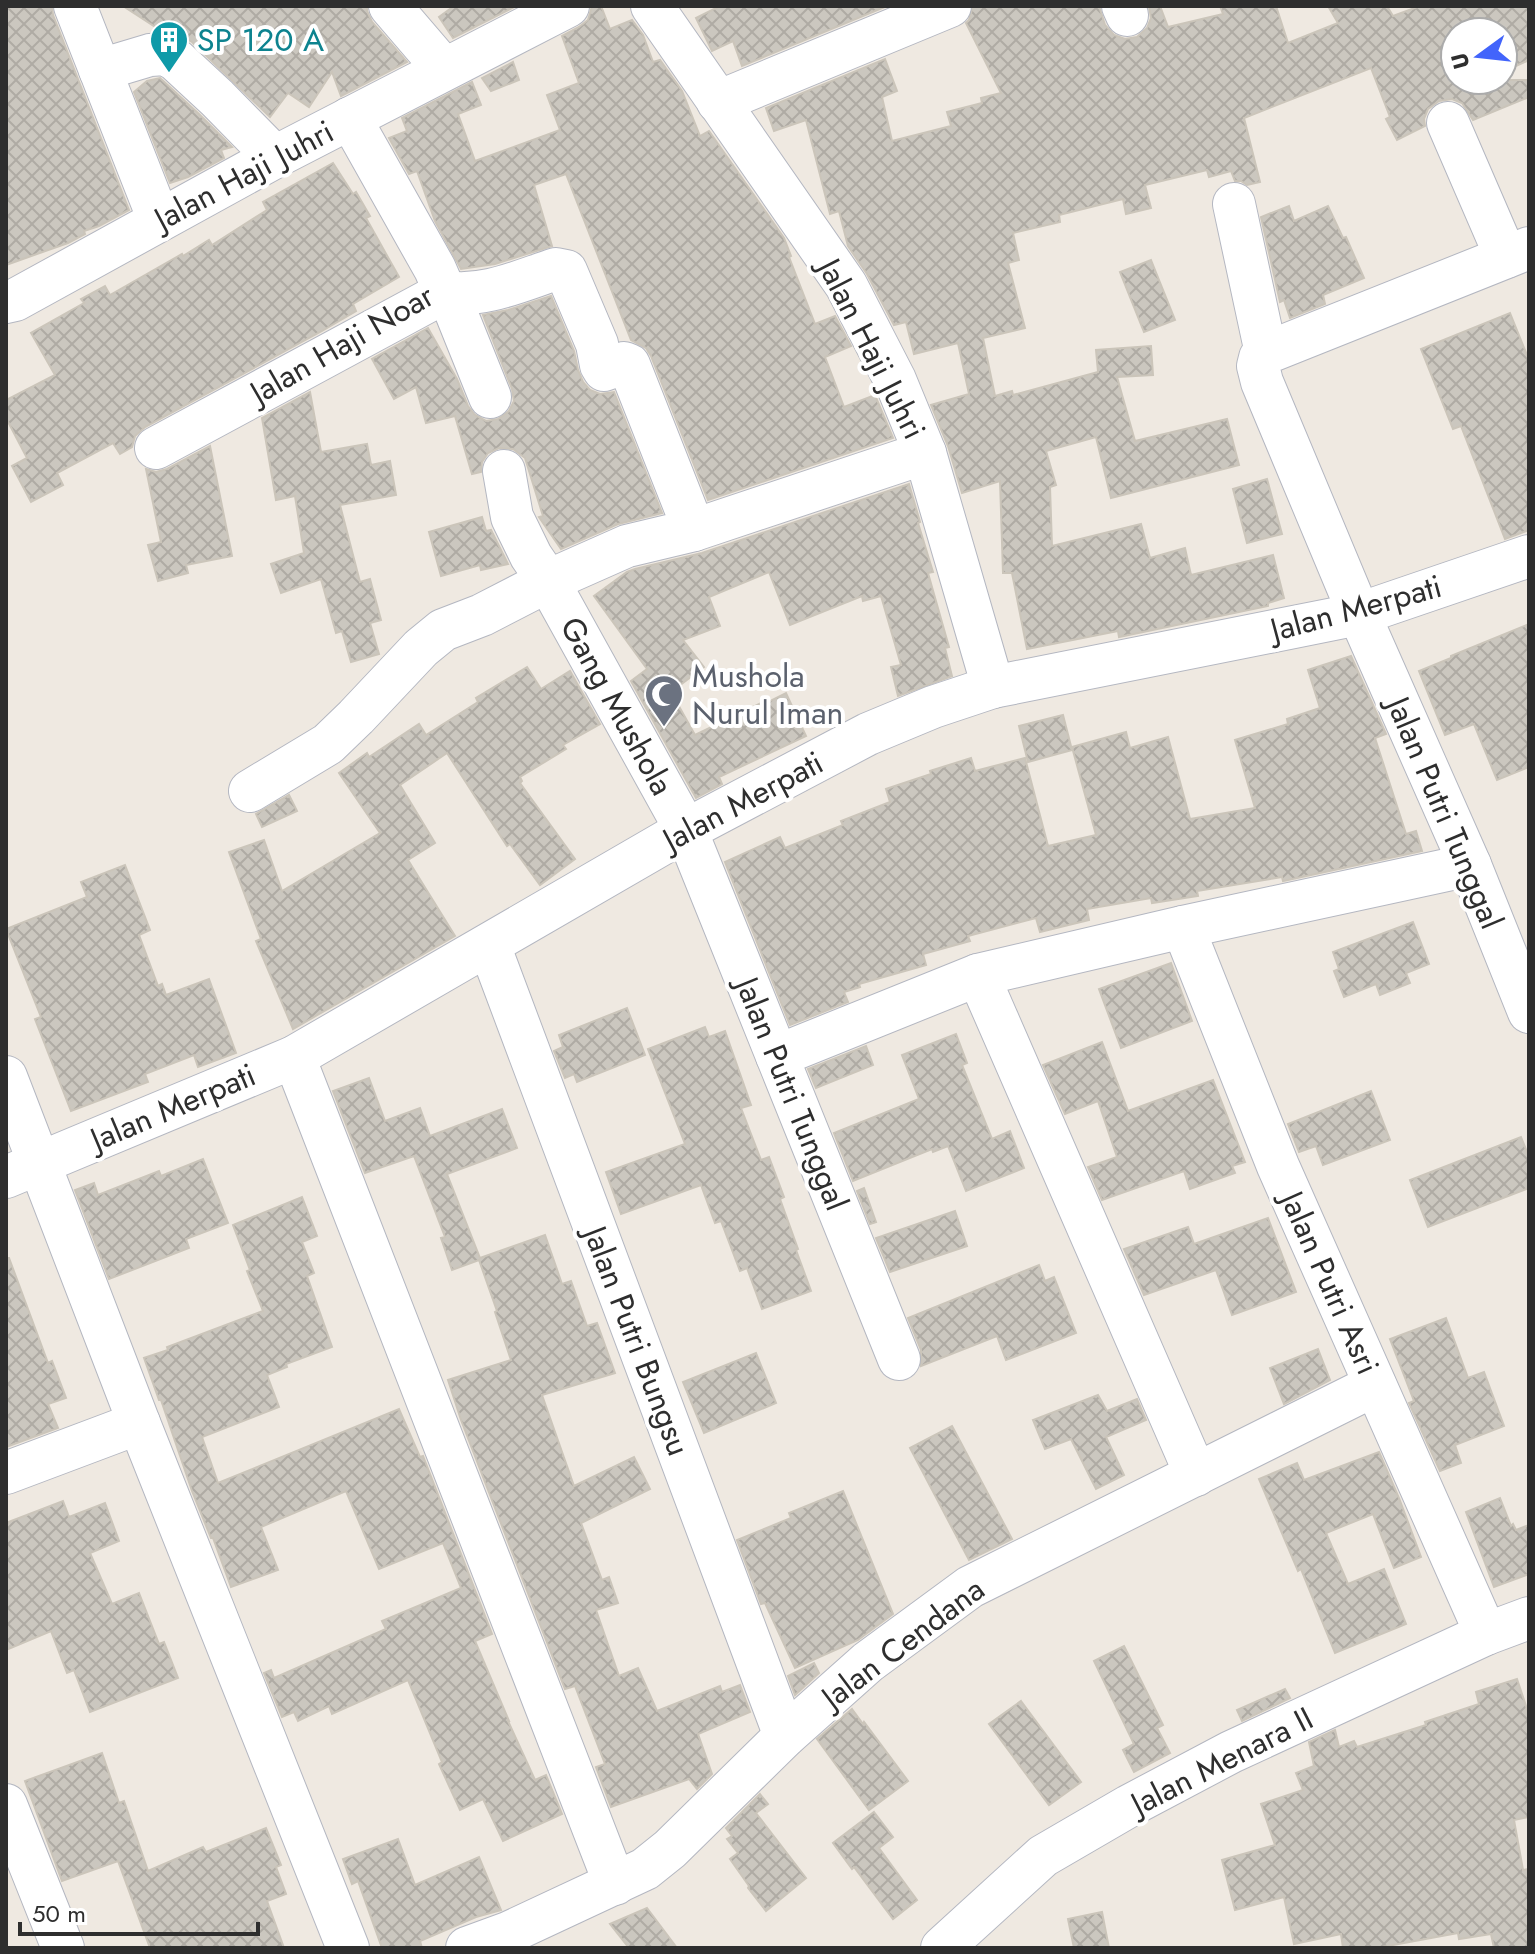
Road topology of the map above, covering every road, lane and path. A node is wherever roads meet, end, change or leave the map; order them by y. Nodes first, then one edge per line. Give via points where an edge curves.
1 (75, 6) edge
2 (390, 6) edge
3 (568, 6) edge
4 (652, 6) edge
5 (950, 6) edge
6 (444, 69) junction
7 (100, 70) junction
8 (718, 102) junction
9 (350, 118) junction
10 (1448, 123) dead end
11 (275, 157) junction
12 (1234, 204) dead end
13 (159, 220) junction
14 (1518, 253) edge
15 (445, 292) junction
16 (6, 302) edge
17 (1266, 353) junction
18 (490, 397) dead end
19 (156, 448) dead end
20 (925, 453) junction
21 (504, 471) dead end
22 (694, 530) junction
23 (1529, 556) edge
24 (548, 581) junction
25 (1359, 614) junction
26 (993, 687) junction
27 (250, 791) dead end
28 (686, 830) junction
29 (1470, 865) junction
30 (1183, 927) junction
31 (489, 945) junction
32 (978, 975) junction
33 (1529, 1012) edge
34 (777, 1056) junction
35 (294, 1057) junction
36 (6, 1077) edge
37 (22, 1170) edge
38 (899, 1359) dead end
39 (1375, 1385) junction
40 (139, 1423) junction
41 (6, 1473) edge
42 (1196, 1475) junction
43 (1514, 1633) edge
44 (785, 1736) junction
45 (6, 1805) edge
46 (615, 1884) junction
47 (63, 1948) edge
48 (348, 1948) edge
49 (467, 1948) edge
50 (942, 1948) edge

1 - 7 street
2 - 6 street
3 - 6 street, Jalan Haji Juhri
4 - 8 street, Jalan Haji Juhri
5 - 8 street
6 - 9 street, Jalan Haji Juhri
7 - 11 street via 165,54
7 - 13 street
8 - 20 street, Jalan Haji Juhri via 846,285
9 - 11 street, Jalan Haji Juhri
9 - 15 street, Jalan Haji Noar
10 - 14 street
11 - 13 street, Jalan Haji Juhri
12 - 17 street, Jalan Putri Tunggal
13 - 16 street, Jalan Haji Juhri
14 - 17 street
15 - 18 street
15 - 19 street, Jalan Haji Noar
15 - 22 street via 479,293 556,269 566,271 604,370 629,365
17 - 25 street, Jalan Putri Tunggal via 1258,366 1262,382
20 - 22 street
20 - 26 street, Jalan Haji Juhri
21 - 24 street, Gang Mushola via 512,517
22 - 24 street via 627,546
23 - 25 street, Jalan Merpati
24 - 27 street via 443,630 328,744
24 - 28 street, Gang Mushola
25 - 26 street, Jalan Merpati
25 - 29 street, Jalan Putri Tunggal
26 - 28 street, Jalan Merpati via 868,734
28 - 31 street, Jalan Merpati
28 - 34 street, Jalan Putri Tunggal
29 - 30 street
29 - 33 street, Jalan Putri Tunggal
30 - 32 street
30 - 39 street, Jalan Putri Asri via 1278,1166
31 - 35 street, Jalan Merpati
31 - 44 street, Jalan Putri Bungsu
32 - 34 street
32 - 42 street
34 - 38 street, Jalan Putri Tunggal
35 - 37 street, Jalan Merpati
35 - 46 street
36 - 37 street
37 - 40 street
39 - 42 street, Jalan Cendana
39 - 43 street, Jalan Putri Asri
40 - 41 street
40 - 48 street
42 - 44 street, Jalan Cendana via 970,1587 868,1662
43 - 50 street, Jalan Menara II via 1231,1752 1129,1806 1043,1856
44 - 46 street, Jalan Cendana via 670,1849
45 - 47 street
46 - 49 street, Jalan Cendana

